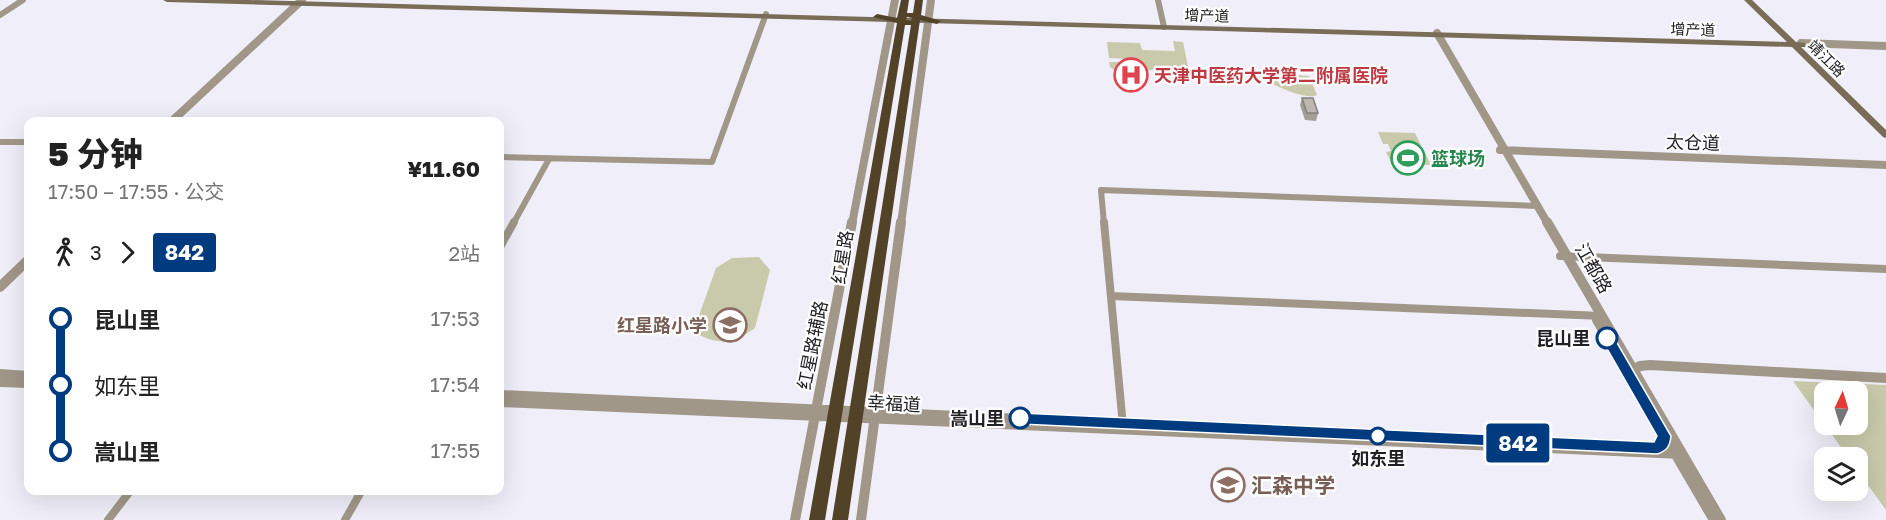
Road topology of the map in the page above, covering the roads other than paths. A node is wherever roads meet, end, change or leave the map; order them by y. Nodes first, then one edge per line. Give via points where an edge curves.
1 (23, 0) edge
2 (167, 0) edge
3 (241, 0) edge
4 (894, 0) edge
5 (931, 0) edge
6 (1158, 0) edge
7 (1748, 0) edge
8 (1756, 0) edge
9 (303, 2) edge
10 (904, 3) edge
11 (918, 4) edge
12 (0, 15) edge
13 (766, 15) junction
14 (877, 18) joint
15 (913, 20) junction
16 (1164, 26) junction
17 (1437, 36) junction
18 (1793, 44) junction
19 (1886, 47) edge
20 (176, 117) edge
21 (182, 117) edge
22 (1886, 133) edge
23 (0, 142) edge
24 (24, 142) edge
25 (1501, 150) junction
26 (504, 157) edge
27 (549, 159) junction
28 (1886, 165) edge
29 (1533, 206) junction
30 (504, 240) edge
31 (24, 257) edge
32 (1564, 257) junction
33 (24, 264) edge
34 (1886, 269) edge
35 (0, 279) edge
36 (0, 287) edge
37 (1111, 296) junction
38 (1598, 316) junction
39 (1624, 353) junction
40 (1650, 365) junction
41 (1630, 371) junction
42 (0, 374) edge
43 (24, 376) edge
44 (1886, 378) edge
45 (0, 382) edge
46 (24, 383) edge
47 (504, 395) edge
48 (504, 402) edge
49 (816, 411) junction
50 (836, 412) junction
51 (857, 414) junction
52 (876, 415) junction
53 (1124, 427) junction
54 (1668, 436) junction
55 (1653, 449) junction
56 (1675, 453) junction
57 (127, 495) edge
58 (359, 495) edge
59 (108, 520) edge
60 (345, 520) edge
61 (795, 520) edge
62 (817, 520) edge
63 (840, 520) edge
64 (861, 520) edge
65 (1714, 520) edge
66 (1721, 520) edge

1 - 12 street
2 - 9 main road
3 - 9 main road
4 - 15 street, 红星路辅路
5 - 15 street, 红星路辅路
6 - 16 street
7 - 18 main road, 靖江路
8 - 18 main road, 靖江路
9 - 13 main road
9 - 20 street
9 - 21 street
10 - 15 highway, 红星路
10 - 15 highway
11 - 15 highway, 红星路
13 - 14 main road
13 - 27 street via 712,162
14 - 15 highway
15 - 16 main road, 增产道
15 - 49 street, 红星路辅路
15 - 50 highway, 红星路
15 - 51 highway, 红星路
15 - 52 street, 红星路辅路
16 - 17 main road, 增产道
17 - 18 main road, 增产道
17 - 25 street, 江都路
18 - 19 street, 增产道
18 - 22 main road, 靖江路
23 - 24 street
25 - 28 street, 太仓道
25 - 29 street, 江都路
26 - 27 street
27 - 30 street
29 - 32 street, 江都路
29 - 37 street via 1101,190
31 - 35 street
32 - 34 street
32 - 38 street, 江都路
33 - 36 street
37 - 38 street
37 - 53 street
38 - 39 street, 江都路
38 - 41 street, 江都路
39 - 40 street
39 - 41 street, 江都路
40 - 41 street
40 - 44 street
41 - 54 street, 江都路
42 - 43 street
45 - 46 street
47 - 49 street, 幸福道
48 - 49 street, 幸福道
49 - 50 street, 幸福道
49 - 61 street, 红星路辅路
50 - 51 street, 幸福道
50 - 62 highway, 红星路
51 - 52 street, 幸福道
51 - 63 highway, 红星路
52 - 53 street, 幸福道
52 - 64 street, 红星路辅路
53 - 55 street, 幸福道
53 - 56 street, 幸福道
54 - 55 street
54 - 56 street, 江都路
55 - 56 street, 幸福道
56 - 65 street, 江都路
56 - 66 street, 江都路
57 - 59 street
58 - 60 street

